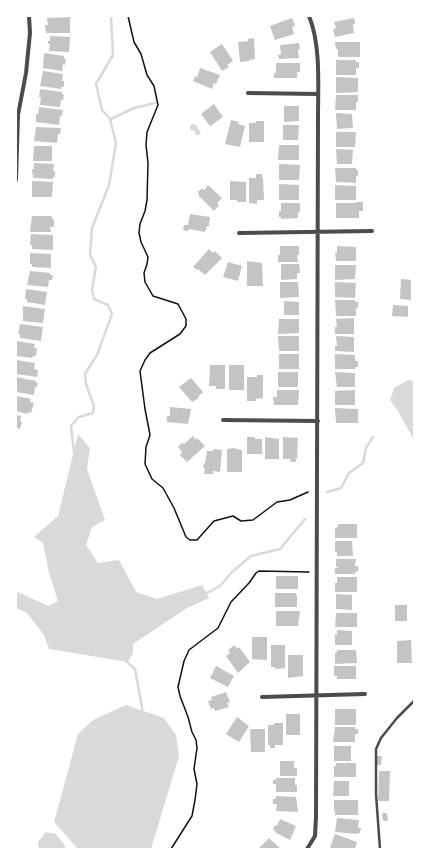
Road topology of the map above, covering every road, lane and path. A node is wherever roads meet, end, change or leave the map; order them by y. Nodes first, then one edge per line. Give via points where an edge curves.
1 (29, 16) edge
2 (128, 16) edge
3 (310, 16) edge
4 (248, 93) dead end
5 (318, 94) junction
6 (16, 180) edge
7 (318, 232) junction
8 (372, 232) dead end
9 (239, 233) dead end
10 (223, 420) dead end
11 (318, 421) junction
12 (308, 492) dead end
13 (309, 572) dead end
14 (365, 694) dead end
15 (317, 695) junction
16 (262, 697) dead end
17 (414, 701) edge
18 (171, 849) edge
19 (307, 849) edge
20 (380, 849) edge

1 - 6 street via 26,74 18,115
2 - 12 path via 134,42 154,86 158,105 147,132 147,200 139,233 148,257 144,273 145,282 153,296 178,304 186,319 186,326 180,334 150,353 140,371 150,435 145,464 152,479 163,488 186,537 190,540 197,540 214,521 233,516 240,521 253,520 277,502 290,500
3 - 5 street via 317,44
4 - 5 street
5 - 7 street
7 - 8 street
7 - 9 street
7 - 11 street
10 - 11 street
11 - 15 street
13 - 18 path via 256,573 230,602 218,628 189,650 178,687 196,740 194,769 197,784 192,816
14 - 15 street
15 - 16 street
15 - 19 street via 316,817 314,836
17 - 20 lane via 381,738 376,749

